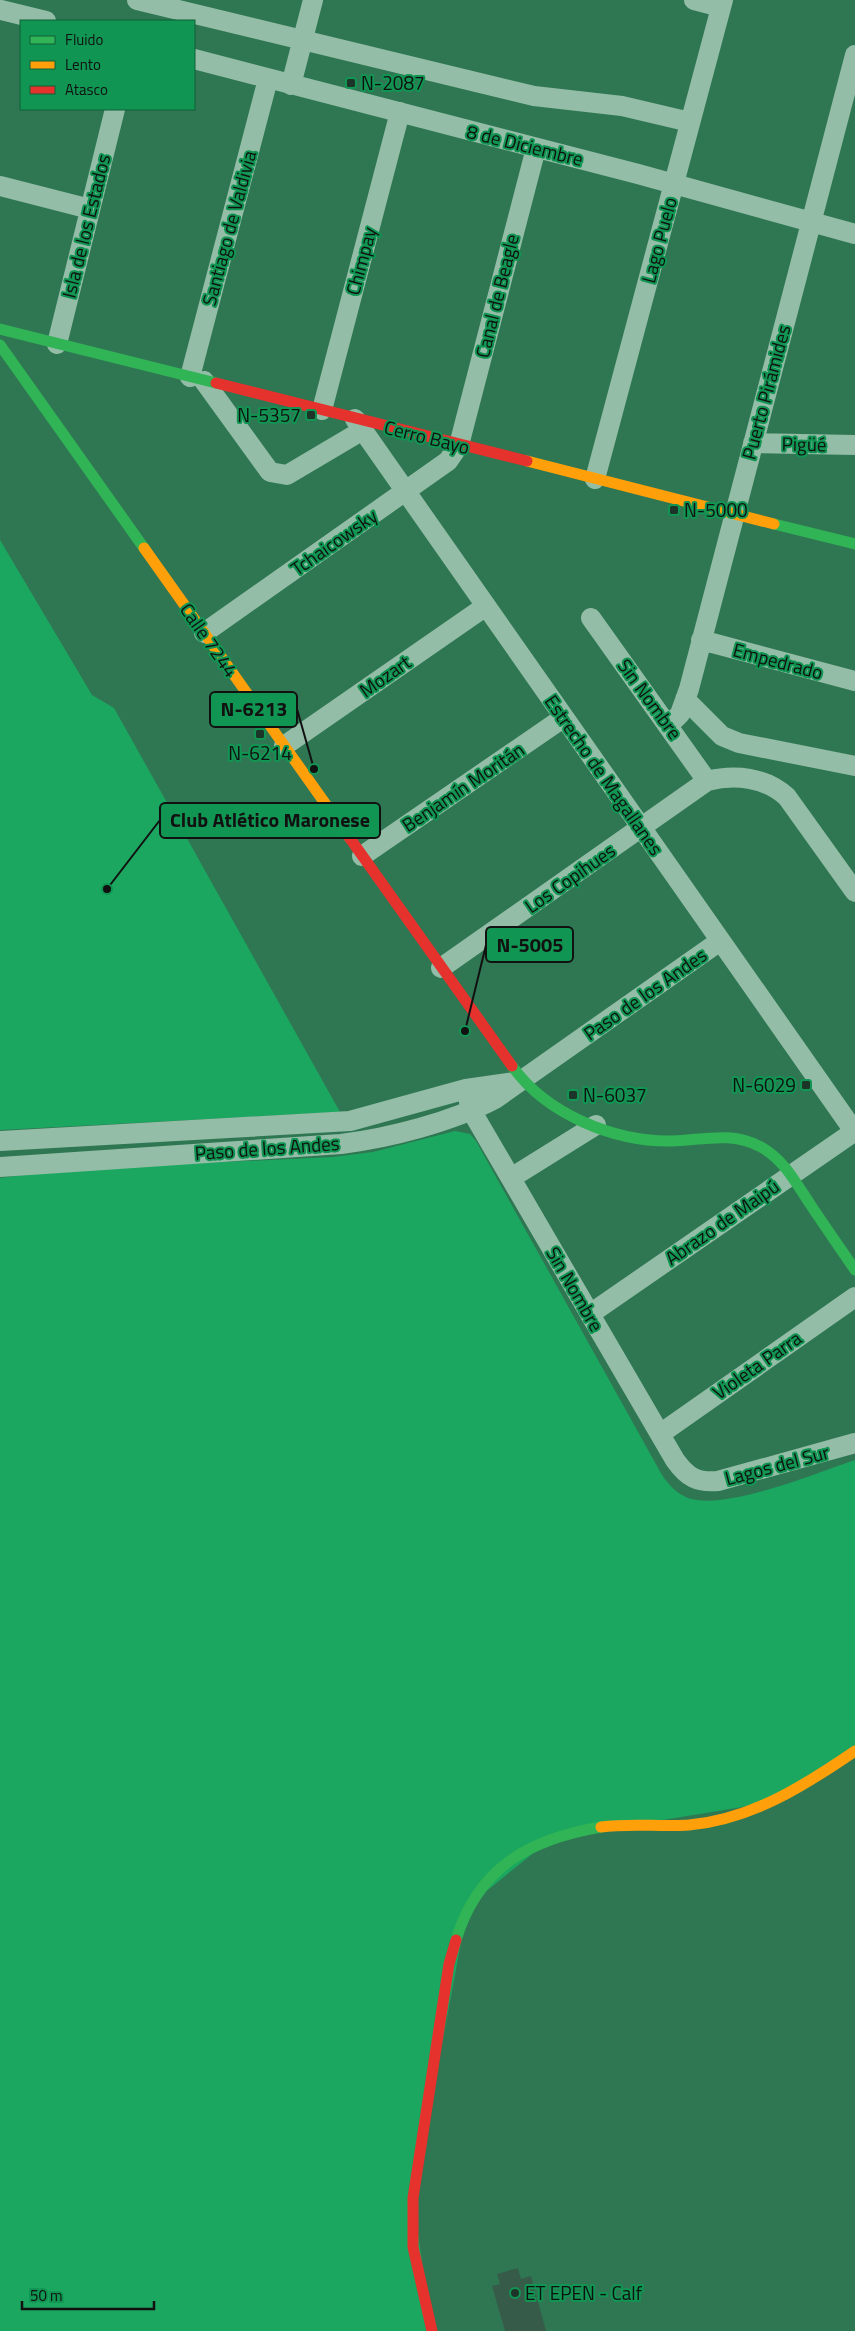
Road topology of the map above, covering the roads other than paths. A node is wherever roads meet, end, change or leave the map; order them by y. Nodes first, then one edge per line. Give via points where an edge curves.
1 (137, 0) edge
2 (313, 0) edge
3 (694, 0) edge
4 (722, 4) edge
5 (2, 8) edge
6 (43, 20) edge
7 (302, 41) junction
8 (855, 55) edge
9 (195, 59) edge
10 (268, 78) junction
11 (292, 84) junction
12 (851, 90) edge
13 (115, 110) edge
14 (400, 112) junction
15 (690, 122) junction
16 (536, 148) junction
17 (674, 183) junction
18 (0, 186) edge
19 (90, 209) junction
20 (811, 222) junction
21 (855, 234) edge
22 (0, 330) edge
23 (56, 344) junction
24 (0, 345) edge
25 (197, 379) junction
26 (322, 410) junction
27 (359, 425) junction
28 (753, 443) junction
29 (459, 445) junction
30 (855, 445) edge
31 (595, 479) junction
32 (406, 492) junction
33 (734, 514) junction
34 (855, 544) edge
35 (486, 606) junction
36 (591, 618) dead end
37 (204, 633) junction
38 (701, 640) junction
39 (855, 681) edge
40 (685, 700) junction
41 (564, 718) junction
42 (669, 726) junction
43 (284, 746) junction
44 (855, 766) edge
45 (716, 778) junction
46 (641, 827) junction
47 (362, 856) junction
48 (855, 892) edge
49 (720, 941) junction
50 (441, 968) junction
51 (522, 1081) junction
52 (466, 1089) junction
53 (471, 1110) junction
54 (596, 1125) junction
55 (855, 1131) edge
56 (0, 1140) edge
57 (0, 1167) edge
58 (791, 1175) junction
59 (510, 1178) junction
60 (855, 1270) edge
61 (855, 1297) edge
62 (590, 1314) junction
63 (660, 1434) junction
64 (855, 1444) edge
65 (697, 1481) joint
66 (855, 1752) edge
67 (432, 2331) edge

1 - 7 street
2 - 7 street
3 - 4 street
4 - 15 street, Lago Puelo
5 - 6 street
7 - 11 street
7 - 15 street via 534,96 622,106
8 - 12 street, Puerto Pirámides
9 - 10 street, 8 de Diciembre
10 - 11 street, 8 de Diciembre
10 - 25 street, Santiago de Valdivia
11 - 14 street, 8 de Diciembre
12 - 20 street, Puerto Pirámides
13 - 19 street, Isla de los Estados
14 - 16 street, 8 de Diciembre
14 - 26 street, Chimpay
15 - 17 street, Lago Puelo
16 - 17 street, 8 de Diciembre
16 - 29 street, Canal de Beagle
17 - 20 street, 8 de Diciembre
17 - 31 street, Lago Puelo
18 - 19 street
19 - 23 street, Isla de los Estados
20 - 21 street, 8 de Diciembre
20 - 28 street, Puerto Pirámides
22 - 23 street, Cerro Bayo
23 - 25 street, Cerro Bayo
24 - 37 street, Calle 7244
25 - 26 street, Cerro Bayo
25 - 27 street via 270,472 287,475
26 - 27 street, Cerro Bayo
27 - 29 street, Cerro Bayo
27 - 32 street, Estrecho de Magallanes
28 - 30 street, Pigüé
28 - 33 street, Puerto Pirámides
29 - 31 street, Cerro Bayo
29 - 32 street, Tchaicowsky via 448,461
31 - 33 street, Cerro Bayo
32 - 35 street, Estrecho de Magallanes
32 - 37 street, Tchaicowsky
33 - 34 street, Cerro Bayo
33 - 38 street, Puerto Pirámides
35 - 41 street, Estrecho de Magallanes
35 - 43 street, Mozart
36 - 42 street, Sin Nombre
37 - 43 street, Calle 7244
38 - 39 street, Empedrado
38 - 40 street, Puerto Pirámides
40 - 42 street, Puerto Pirámides via 680,714
40 - 44 street via 722,736 739,743
41 - 46 street, Estrecho de Magallanes
41 - 47 street, Benjamín Moritán
42 - 45 street, Sin Nombre
43 - 47 street, Calle 7244
45 - 46 street, Los Copihues
45 - 48 street via 762,782 776,787 787,797
46 - 49 street, Estrecho de Magallanes
46 - 50 street, Los Copihues
47 - 50 street, Calle 7244
49 - 51 street, Paso de los Andes
49 - 55 street, Estrecho de Magallanes
50 - 51 street, Calle 7244
51 - 52 street, Paso de los Andes
51 - 53 street, Paso de los Andes
51 - 54 street via 549,1103
52 - 53 street, Sin Nombre
52 - 56 street, Paso de los Andes via 373,1116 334,1122
53 - 57 street, Paso de los Andes via 361,1141
53 - 59 street, Sin Nombre
54 - 58 street via 649,1140 671,1142 710,1137 747,1140 773,1155
54 - 59 street
55 - 58 street, Abrazo de Maipú
58 - 60 street
58 - 62 street, Abrazo de Maipú
59 - 62 street, Sin Nombre
61 - 63 street, Violeta Parra
62 - 63 street, Sin Nombre
63 - 65 street, Sin Nombre via 681,1469
64 - 65 street, Lagos del Sur via 718,1481
66 - 67 street via 801,1787 747,1813 694,1825 605,1827 552,1838 526,1848 503,1864 484,1884 468,1906 456,1934 449,1964 413,2198 413,2247

